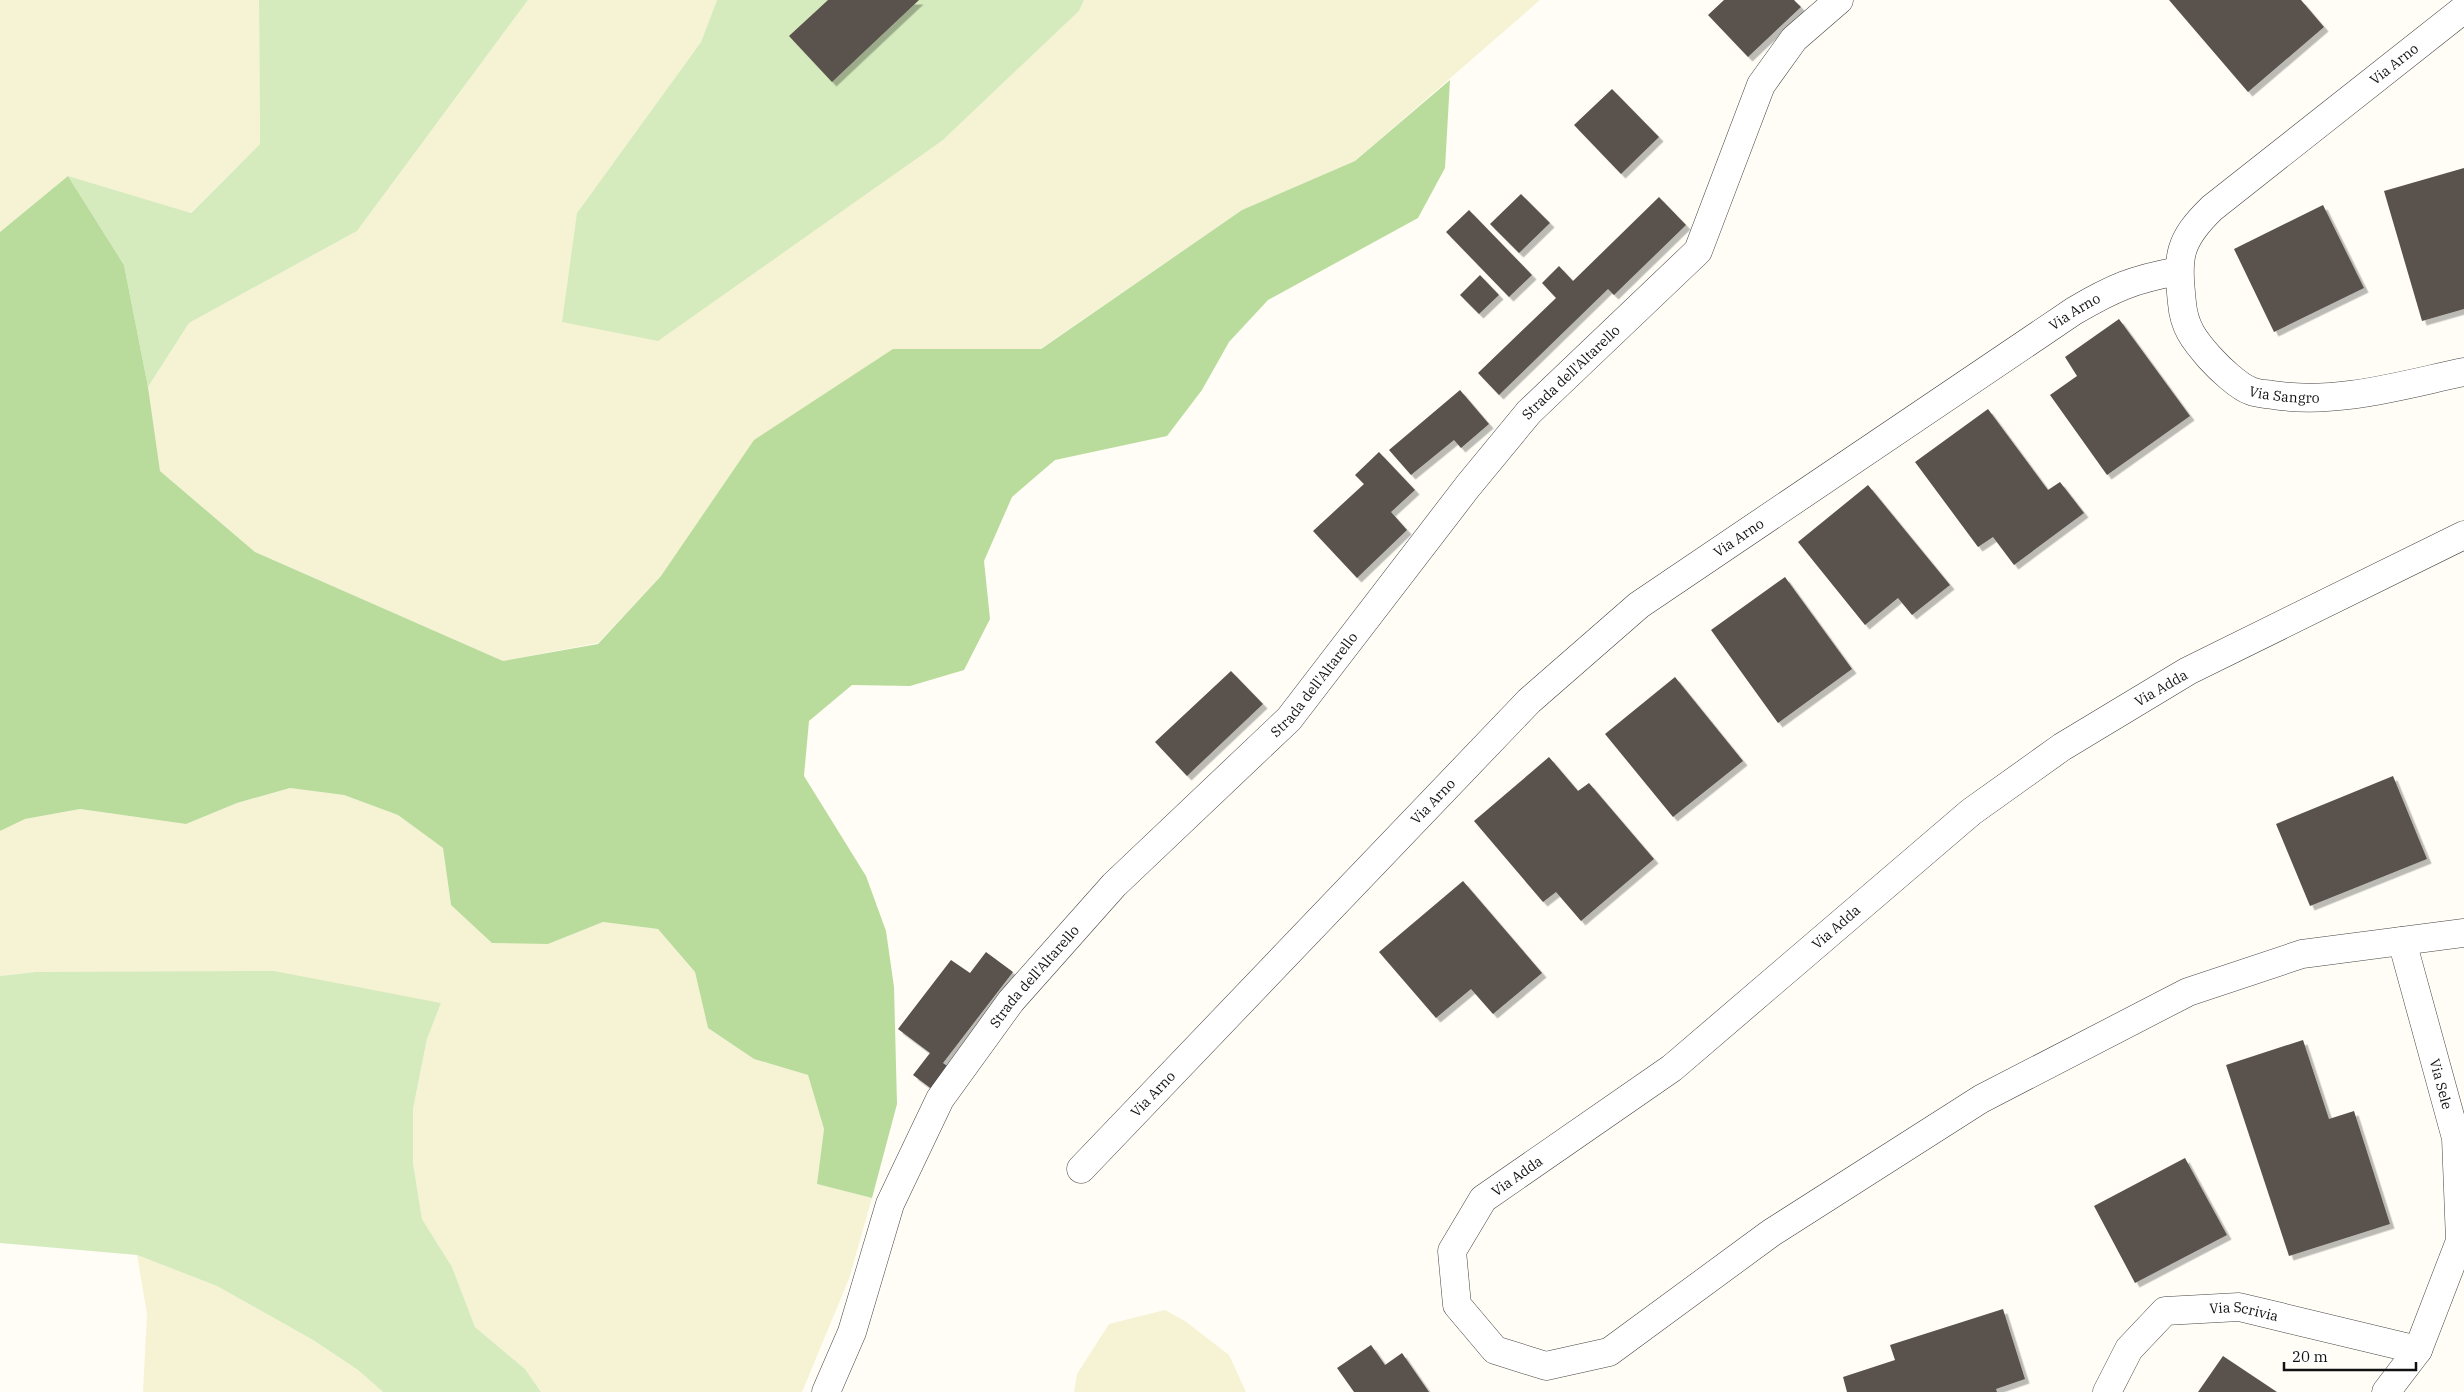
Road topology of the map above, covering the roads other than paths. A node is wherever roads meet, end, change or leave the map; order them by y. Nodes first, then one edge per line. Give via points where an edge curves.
1 (1839, 0) edge
2 (2464, 9) edge
3 (2179, 271) junction
4 (2464, 372) edge
5 (2464, 535) edge
6 (2464, 934) edge
7 (2402, 941) junction
8 (1081, 1170) dead end
9 (2418, 1350) junction
10 (826, 1392) edge
11 (2107, 1392) edge
12 (2386, 1392) edge

1 - 10 street, Strada dell'Altarello via 1794,39 1761,85 1698,251 1529,412 1289,719 1114,885 1011,1001 940,1099 890,1204 852,1332
2 - 3 street, Via Arno via 2212,208 2192,227 2181,250
3 - 4 street, Via Sangro via 2184,320 2191,338 2217,367 2251,391 2293,398 2363,394
3 - 8 street, Via Arno via 2143,277 2111,289 2074,311 1638,605 1529,701
5 - 7 street, Via Adda via 2188,672 2062,747 1971,812 1672,1068 1483,1199 1452,1251 1457,1305 1495,1350 1538,1364 1546,1366 1609,1352 1771,1233 1990,1095 2188,992 2302,954
6 - 7 street, Via Adda
7 - 9 street, Via Sele via 2456,1138 2460,1241
9 - 11 street, Via Scrivia via 2239,1307 2165,1311 2129,1348
9 - 12 street, Via Sele

